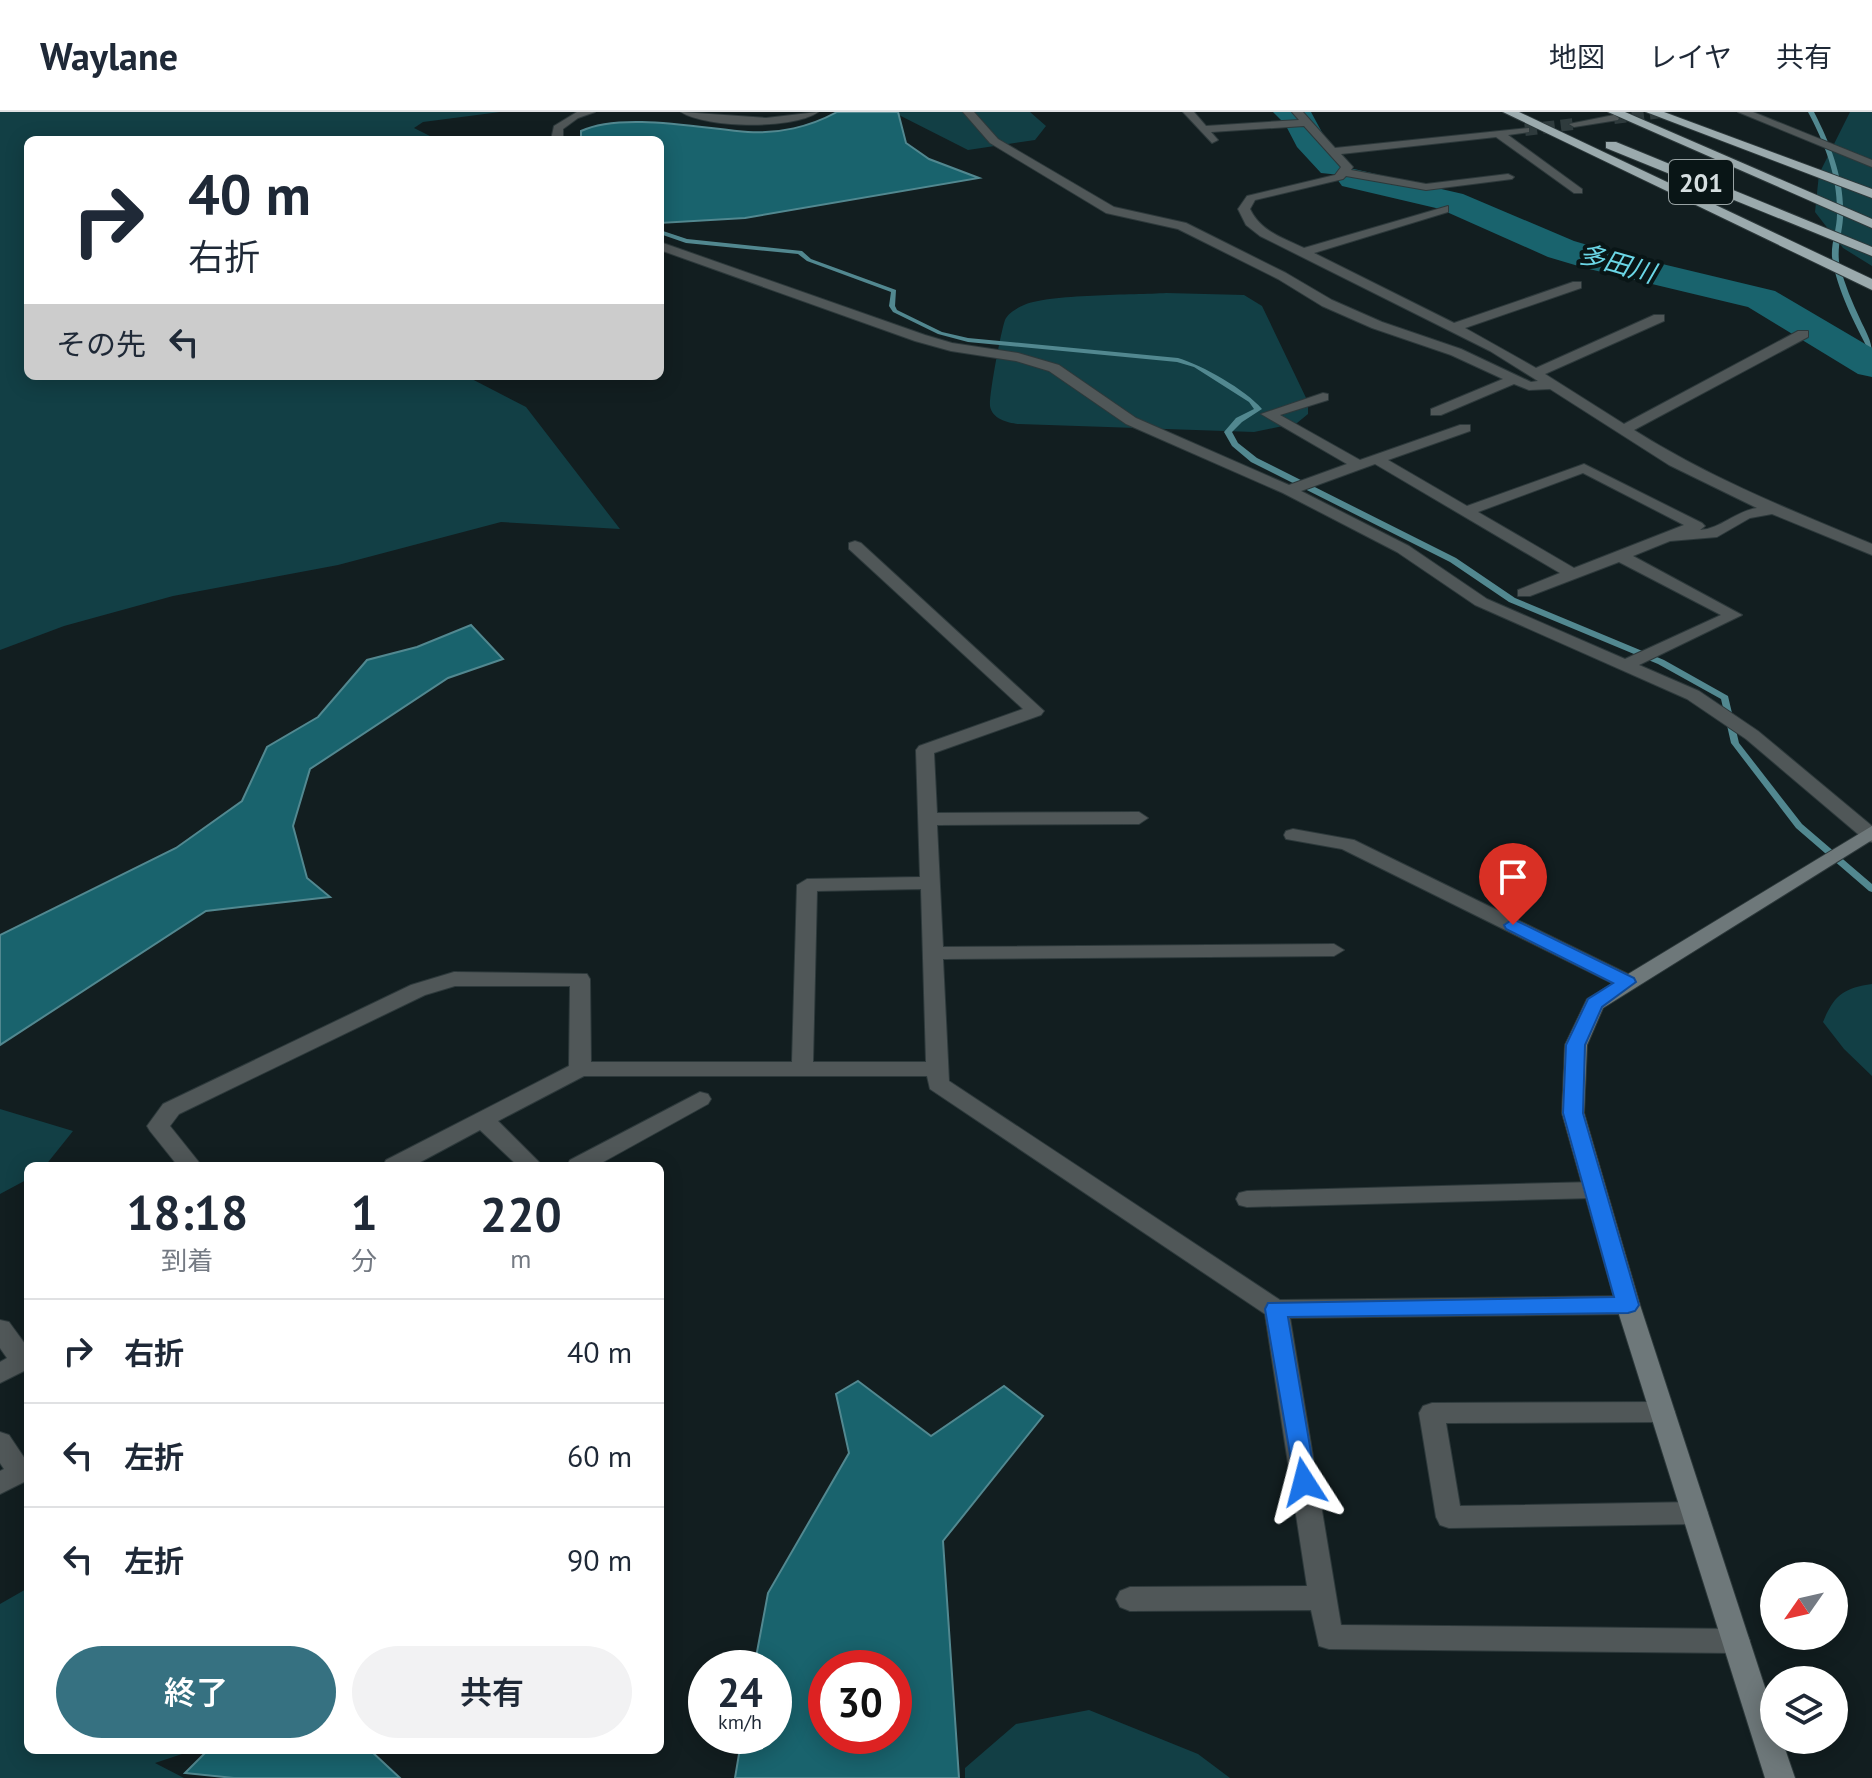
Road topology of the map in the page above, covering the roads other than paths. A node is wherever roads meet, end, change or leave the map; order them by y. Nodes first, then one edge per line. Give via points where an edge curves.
1 (590, 112) edge
2 (686, 112) edge
3 (813, 112) edge
4 (968, 112) edge
5 (1188, 112) edge
6 (1297, 112) edge
7 (1509, 112) edge
8 (1531, 112) edge
9 (1652, 112) edge
10 (1743, 112) edge
11 (1614, 115) edge
12 (1306, 123) junction
13 (1574, 124) tunnel mouth
14 (1204, 129) junction
15 (1525, 130) tunnel mouth
16 (1498, 133) junction
17 (557, 136) edge
18 (1212, 140) dead end
19 (1335, 151) junction
20 (1872, 164) edge
21 (1344, 172) junction
22 (1508, 177) dead end
23 (1578, 191) dead end
24 (1872, 194) edge
25 (1444, 209) dead end
26 (1872, 224) edge
27 (664, 247) edge
28 (1872, 252) edge
29 (1301, 253) junction
30 (1577, 285) dead end
31 (1872, 285) edge
32 (1659, 318) dead end
33 (1451, 328) junction
34 (1803, 334) dead end
35 (1534, 374) junction
36 (1514, 379) junction
37 (1553, 385) junction
38 (1323, 397) dead end
39 (1436, 412) dead end
40 (1465, 428) dead end
41 (1624, 430) junction
42 (1376, 459) junction
43 (1359, 465) junction
44 (1288, 490) junction
45 (1774, 509) junction
46 (1466, 511) junction
47 (1668, 537) junction
48 (855, 546) dead end
49 (1872, 550) edge
50 (1620, 556) junction
51 (1573, 574) junction
52 (1524, 593) dead end
53 (1626, 665) junction
54 (1139, 818) dead end
55 (928, 819) junction
56 (1871, 834) edge
57 (1293, 835) dead end
58 (930, 883) junction
59 (1334, 950) dead end
60 (933, 953) junction
61 (1627, 982) junction
62 (580, 1069) junction
63 (802, 1069) junction
64 (937, 1069) junction
65 (700, 1099) dead end
66 (483, 1120) junction
67 (188, 1162) edge
68 (402, 1162) edge
69 (528, 1162) edge
70 (585, 1162) edge
71 (1595, 1190) junction
72 (1247, 1199) dead end
73 (1628, 1305) junction
74 (1276, 1309) junction
75 (0, 1329) edge
76 (24, 1359) edge
77 (24, 1361) edge
78 (0, 1373) edge
79 (1662, 1412) junction
80 (0, 1442) edge
81 (16, 1475) edge
82 (1695, 1513) junction
83 (1323, 1598) junction
84 (1130, 1599) dead end
85 (1736, 1641) junction
86 (1780, 1778) edge

1 - 17 street via 574,116 558,128
2 - 3 street via 756,122
4 - 36 street via 994,141 1110,210 1182,226 1339,308
5 - 14 street
6 - 12 street
7 - 31 highway
8 - 28 highway, 201
9 - 24 highway
10 - 20 street
11 - 13 street
11 - 26 highway, 201
12 - 14 street
12 - 19 street
14 - 18 street
15 - 16 street
16 - 19 street
16 - 23 street
19 - 21 street via 1347,167
21 - 22 street via 1426,187
21 - 29 street via 1263,193 1244,209 1250,222
25 - 29 street
27 - 44 street via 920,338 1054,368 1131,421
29 - 33 street
30 - 33 street
32 - 35 street
33 - 35 street
34 - 41 street
35 - 37 street
36 - 37 street via 1529,386
36 - 39 street
37 - 41 street
38 - 43 street via 1268,414
40 - 42 street
41 - 45 street via 1674,462
42 - 43 street
42 - 46 street
43 - 44 street
44 - 53 street via 1403,549 1481,602
45 - 47 street via 1746,514 1712,534
45 - 49 street
46 - 47 street via 1584,468 1697,526
46 - 51 street
47 - 50 street
48 - 55 street via 1035,711 925,750
50 - 51 street
50 - 53 street via 1734,615
51 - 52 street
53 - 56 street via 1693,695 1752,735
54 - 55 street
55 - 58 street
56 - 61 street
57 - 61 street via 1347,844
58 - 60 street
58 - 63 street via 807,885
59 - 60 street
60 - 64 street
61 - 71 street via 1594,1004 1576,1045 1573,1113
62 - 63 street
62 - 66 street
62 - 67 street via 580,979 454,979 418,990 171,1109 158,1126
63 - 64 street
64 - 74 street via 938,1084
65 - 70 street
66 - 68 street
66 - 69 street
71 - 72 street
71 - 73 street
73 - 74 street
73 - 79 street
74 - 83 street
75 - 76 street
77 - 78 street
79 - 82 street
79 - 82 street via 1432,1413 1449,1517
80 - 81 street
82 - 85 street
83 - 84 street
83 - 85 street via 1329,1637
85 - 86 street

